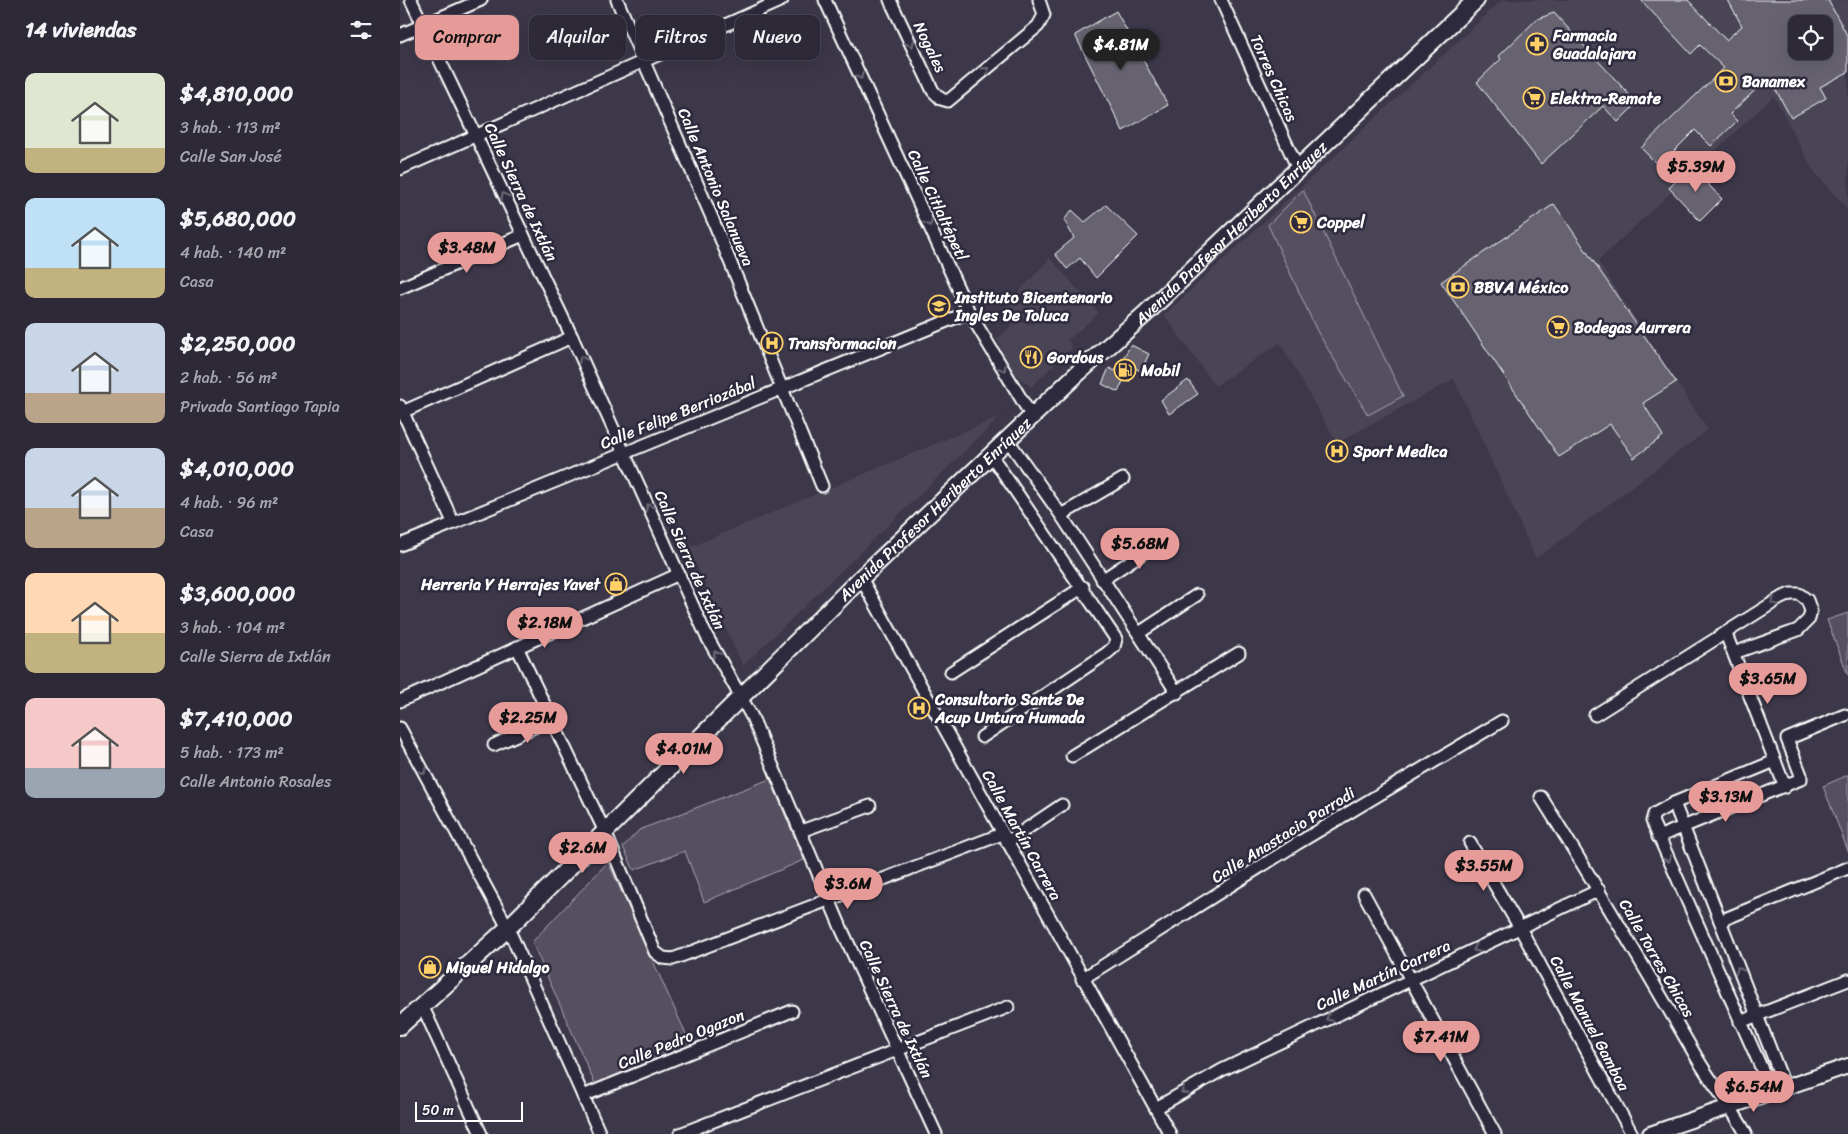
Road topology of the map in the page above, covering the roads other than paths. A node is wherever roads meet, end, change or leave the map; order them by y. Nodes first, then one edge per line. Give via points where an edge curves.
1 (411, 0) edge
2 (481, 0) edge
3 (617, 0) edge
4 (782, 0) edge
5 (825, 0) edge
6 (890, 0) edge
7 (1039, 0) edge
8 (1221, 0) edge
9 (1476, 0) edge
10 (418, 15) edge
11 (446, 15) edge
12 (415, 28) edge
13 (400, 35) edge
14 (440, 60) edge
15 (646, 62) junction
16 (476, 135) junction
17 (400, 169) edge
18 (1298, 169) junction
19 (523, 235) junction
20 (400, 288) edge
21 (969, 312) junction
22 (572, 337) junction
23 (781, 389) junction
24 (401, 410) edge
25 (1032, 417) junction
26 (1007, 439) junction
27 (624, 452) junction
28 (991, 455) junction
29 (1123, 479) dead end
30 (822, 486) dead end
31 (1061, 516) junction
32 (454, 522) junction
33 (1164, 539) dead end
34 (400, 545) edge
35 (679, 574) junction
36 (861, 578) junction
37 (1102, 580) junction
38 (1083, 587) junction
39 (1197, 595) dead end
40 (1139, 634) junction
41 (1726, 634) junction
42 (517, 647) junction
43 (1239, 653) dead end
44 (1734, 653) junction
45 (951, 672) dead end
46 (1177, 693) junction
47 (741, 696) junction
48 (400, 701) edge
49 (1596, 715) dead end
50 (1845, 715) dead end
51 (552, 719) junction
52 (1502, 722) dead end
53 (400, 728) edge
54 (982, 737) dead end
55 (1787, 739) junction
56 (494, 745) dead end
57 (1770, 748) junction
58 (1072, 756) dead end
59 (1775, 761) junction
60 (1785, 787) junction
61 (1540, 798) dead end
62 (1674, 803) junction
63 (1062, 805) dead end
64 (870, 806) dead end
65 (1683, 826) junction
66 (605, 832) junction
67 (801, 832) junction
68 (1658, 837) junction
69 (1004, 838) junction
70 (1470, 843) dead end
71 (1848, 868) edge
72 (1599, 890) junction
73 (1364, 894) dead end
74 (829, 898) junction
75 (1720, 921) junction
76 (508, 928) junction
77 (1520, 928) junction
78 (1082, 979) junction
79 (1409, 980) junction
80 (1848, 980) edge
81 (422, 1005) junction
82 (1008, 1007) dead end
83 (792, 1011) dead end
84 (1757, 1015) junction
85 (1740, 1022) junction
86 (400, 1026) edge
87 (897, 1050) junction
88 (1848, 1066) edge
89 (1778, 1090) junction
90 (583, 1096) junction
91 (1730, 1106) junction
92 (1156, 1108) junction
93 (481, 1134) edge
94 (600, 1134) edge
95 (680, 1134) edge
96 (936, 1134) edge
97 (1170, 1134) edge
98 (1495, 1134) edge
99 (1632, 1134) edge
100 (1650, 1134) edge
101 (1746, 1134) edge

1 - 10 street, Calle Sierra de Ixtlán
2 - 11 street
3 - 15 street, Calle Antonio Salanueva
4 - 15 street
5 -> 21 street, Calle Citlaltépetl
6 -> 7 street, Nogales via 933,91 941,99 948,100 1043,20 1044,12
8 - 18 street, Torres Chicas
9 - 18 main road, Avenida Profesor Heriberto Enríquez
12 - 13 street
14 - 16 street, Calle Sierra de Ixtlán
15 - 16 street
15 - 23 street, Calle Antonio Salanueva
16 - 17 street
19 -> 16 street, Calle Sierra de Ixtlán
18 - 25 main road, Avenida Profesor Heriberto Enríquez
19 - 20 street
19 - 22 street, Calle Sierra de Ixtlán
21 - 23 street, Calle Felipe Berriozábal
21 -> 25 street, Calle Citlaltépetl
22 - 24 street
27 -> 22 street, Calle Sierra de Ixtlán
23 - 27 street, Calle Felipe Berriozábal
23 - 30 street, Calle Antonio Salanueva
24 - 32 street
25 - 26 main road, Avenida Profesor Heriberto Enríquez
26 - 28 main road, Avenida Profesor Heriberto Enríquez
26 - 31 street
27 - 32 street, Calle Felipe Berriozábal
35 -> 27 street, Calle Sierra de Ixtlán
28 - 36 main road, Avenida Profesor Heriberto Enríquez
28 - 38 street
29 - 31 street
31 - 37 street
32 - 34 street, Calle Felipe Berriozábal
33 - 37 street
35 - 42 street
47 -> 35 street, Calle Sierra de Ixtlán via 706,635
36 - 47 main road, Avenida Profesor Heriberto Enríquez
36 - 69 street, Calle Martín Carrera
37 - 40 street
38 - 45 street
38 - 54 street via 1114,633 1114,647
39 - 40 street
40 - 46 street
41 - 44 street
44 -> 41 street via 1804,626 1811,611 1809,604 1799,594 1790,594
41 - 49 street
42 - 48 street
42 - 51 street
43 - 46 street
44 - 57 street
46 - 58 street
47 - 66 main road, Avenida Profesor Heriberto Enríquez
47 - 67 street, Calle Sierra de Ixtlán
50 - 55 street
51 - 56 street
51 - 66 street
52 - 78 street, Calle Anastacio Parrodi via 1298,843
53 -> 76 street
55 - 57 street
55 - 60 street via 1802,778
57 - 59 street
59 - 60 street
59 - 62 street
60 - 65 street
61 - 72 street, Calle Torres Chicas
62 - 65 street
62 - 68 street via 1653,817 1652,824
63 - 69 street
64 - 67 street
65 - 68 street
65 - 75 street
66 - 74 street via 656,952 668,959
66 - 76 main road, Avenida Profesor Heriberto Enríquez
67 - 74 street, Calle Sierra de Ixtlán
68 -> 85 street
69 - 74 street
69 - 78 street, Calle Martín Carrera
70 - 77 street, Calle Manuel Gamboa
71 - 75 street
72 - 77 street, Calle Martín Carrera
72 - 91 street, Calle Torres Chicas via 1699,1061
73 - 79 street
74 - 87 street, Calle Sierra de Ixtlán
84 -> 75 street
76 - 81 main road, Avenida Profesor Heriberto Enríquez
76 - 90 street
77 -> 79 street, Calle Martín Carrera
77 - 99 street, Calle Manuel Gamboa
78 - 92 street, Calle Martín Carrera
79 -> 92 street, Calle Martín Carrera via 1222,1070
79 - 98 street
80 - 84 street
81 - 86 main road, Avenida Profesor Heriberto Enríquez
81 - 93 street
82 - 87 street
83 - 90 street, Calle Pedro Ogazon
84 - 85 street
84 - 89 street
85 - 89 street
87 - 95 street
87 - 96 street, Calle Sierra de Ixtlán
88 - 89 street
89 - 91 street
90 - 94 street
91 - 100 street
91 - 101 street, Calle Torres Chicas
92 - 97 street, Calle Martín Carrera

